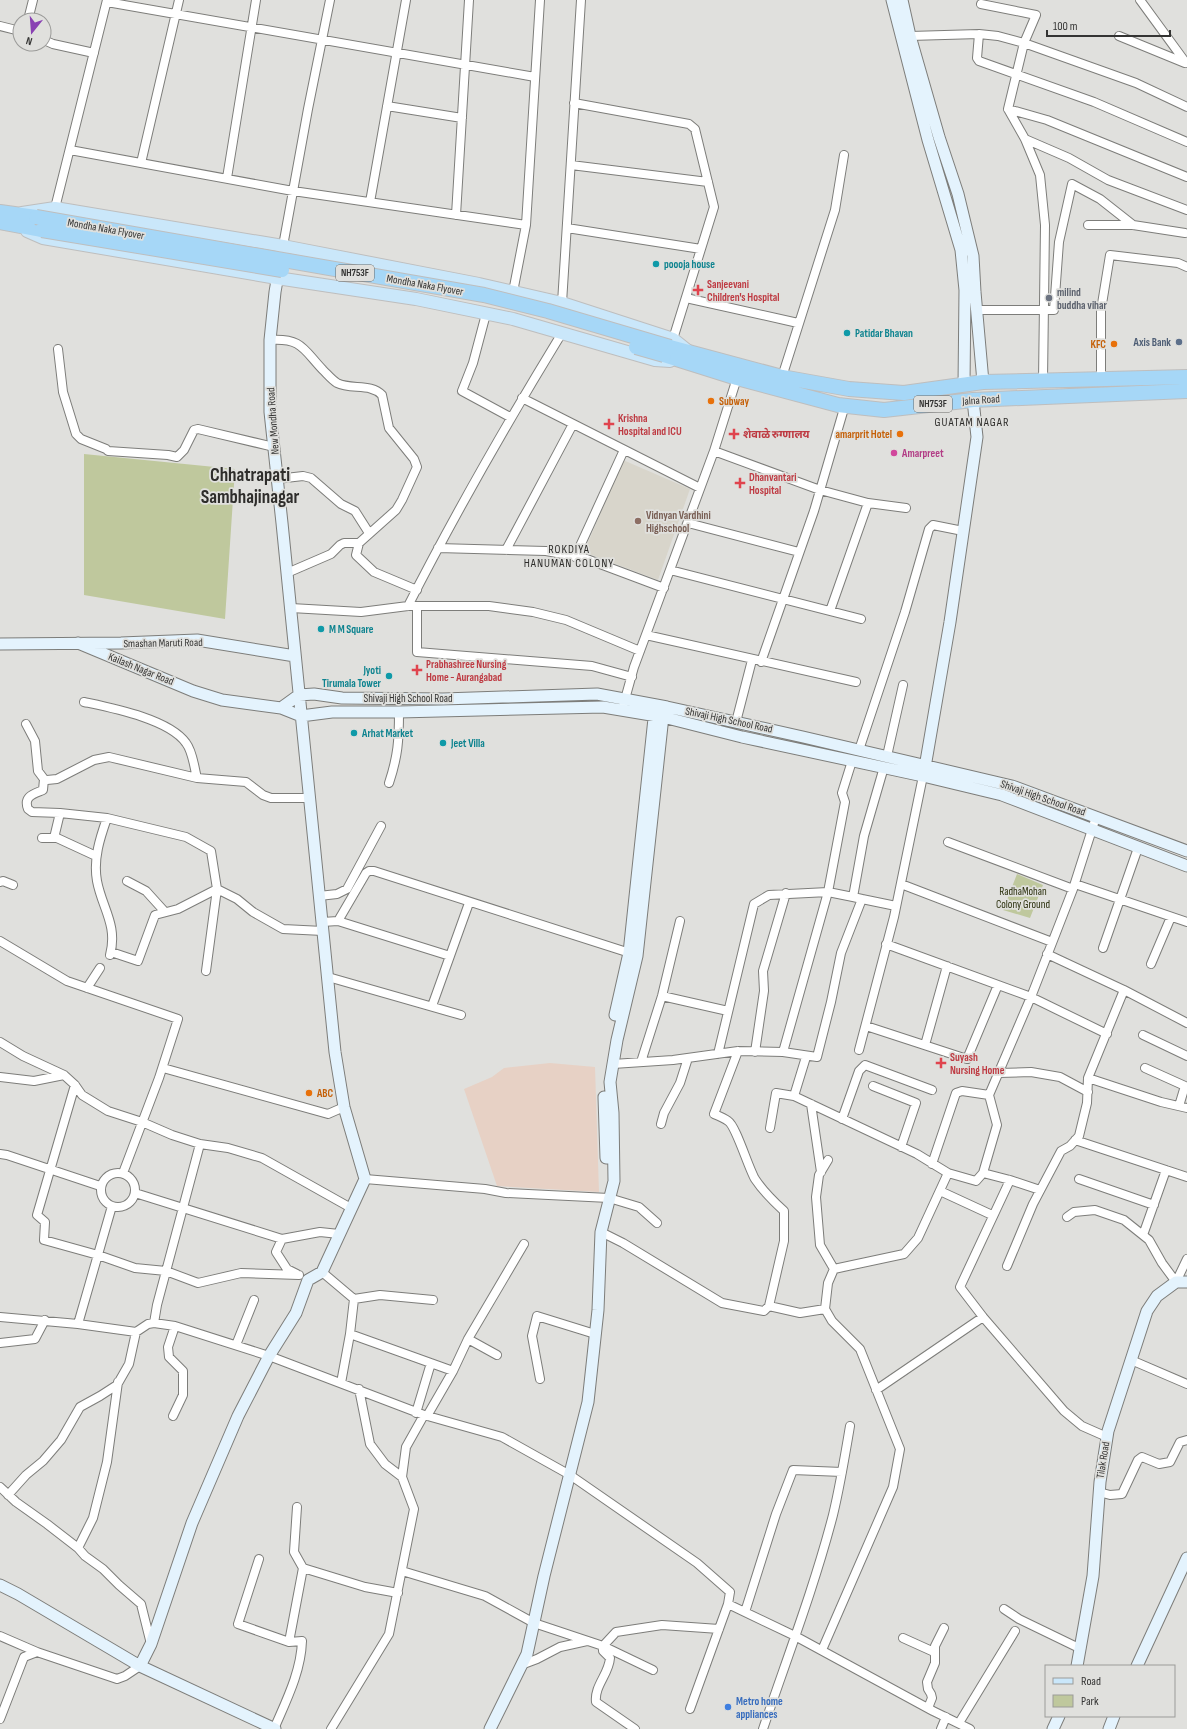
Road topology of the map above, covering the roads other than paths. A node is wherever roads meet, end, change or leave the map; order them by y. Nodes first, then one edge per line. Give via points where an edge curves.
1 (33, 0) edge
2 (179, 0) edge
3 (256, 0) edge
4 (330, 0) edge
5 (406, 0) edge
6 (469, 0) edge
7 (540, 0) edge
8 (581, 0) edge
9 (892, 0) edge
10 (902, 0) edge
11 (1140, 0) edge
12 (107, 1) edge
13 (981, 4) dead end
14 (30, 12) edge
15 (175, 14) junction
16 (0, 26) edge
17 (250, 28) junction
18 (12, 29) edge
19 (979, 34) junction
20 (910, 36) junction
21 (1119, 36) dead end
22 (321, 40) junction
23 (1024, 43) junction
24 (52, 44) edge
25 (397, 53) junction
26 (94, 54) junction
27 (465, 65) junction
28 (1016, 75) junction
29 (535, 77) junction
30 (574, 103) junction
31 (387, 106) junction
32 (1187, 107) edge
33 (1008, 109) junction
34 (462, 118) junction
35 (1025, 140) junction
36 (1187, 142) edge
37 (70, 150) junction
38 (844, 155) dead end
39 (141, 163) junction
40 (571, 165) junction
41 (1187, 177) edge
42 (227, 178) junction
43 (708, 182) junction
44 (293, 191) junction
45 (370, 202) junction
46 (55, 208) junction
47 (1187, 210) edge
48 (456, 215) junction
49 (6, 218) edge
50 (526, 225) junction
51 (1088, 225) dead end
52 (1133, 225) junction
53 (567, 228) junction
54 (1186, 233) dead end
55 (283, 246) junction
56 (701, 249) junction
57 (1187, 267) edge
58 (277, 278) junction
59 (513, 292) junction
60 (686, 298) junction
61 (562, 303) junction
62 (976, 310) junction
63 (1043, 310) junction
64 (486, 314) junction
65 (798, 323) junction
66 (562, 333) junction
67 (270, 340) junction
68 (669, 347) junction
69 (58, 349) dead end
70 (688, 357) junction
71 (782, 377) junction
72 (737, 378) junction
73 (1187, 378) edge
74 (1102, 379) junction
75 (1042, 381) junction
76 (983, 382) junction
77 (964, 385) junction
78 (1187, 391) edge
79 (522, 398) junction
80 (973, 400) junction
81 (845, 405) junction
82 (510, 417) junction
83 (573, 424) junction
84 (274, 447) junction
85 (624, 450) junction
86 (714, 451) junction
87 (277, 479) junction
88 (700, 488) junction
89 (820, 490) junction
90 (868, 503) junction
91 (906, 508) dead end
92 (688, 523) junction
93 (963, 531) junction
94 (369, 533) junction
95 (359, 543) junction
96 (438, 548) junction
97 (506, 550) junction
98 (799, 552) junction
99 (575, 557) junction
100 (670, 570) junction
101 (287, 573) junction
102 (664, 588) junction
103 (417, 590) junction
104 (783, 599) junction
105 (408, 606) junction
106 (417, 606) junction
107 (290, 608) junction
108 (830, 611) junction
109 (860, 619) dead end
110 (646, 635) junction
111 (78, 643) junction
112 (0, 644) edge
113 (640, 651) junction
114 (295, 656) junction
115 (752, 660) junction
116 (761, 662) junction
117 (632, 678) junction
118 (856, 682) dead end
119 (903, 685) dead end
120 (299, 695) junction
121 (625, 699) junction
122 (84, 702) dead end
123 (281, 708) junction
124 (622, 710) junction
125 (659, 711) junction
126 (399, 712) junction
127 (301, 716) junction
128 (736, 722) junction
129 (26, 724) dead end
130 (859, 750) junction
131 (887, 756) junction
132 (852, 761) junction
133 (884, 767) junction
134 (924, 770) junction
135 (197, 778) junction
136 (44, 779) junction
137 (389, 782) dead end
138 (309, 798) junction
139 (60, 813) junction
140 (1096, 817) junction
141 (107, 818) junction
142 (382, 826) dead end
143 (1092, 828) junction
144 (42, 838) dead end
145 (54, 838) junction
146 (948, 842) dead end
147 (1138, 848) junction
148 (1187, 851) edge
149 (96, 856) junction
150 (1187, 866) edge
151 (127, 881) dead end
152 (0, 882) edge
153 (900, 884) junction
154 (13, 885) dead end
155 (1074, 886) junction
156 (217, 889) junction
157 (828, 892) junction
158 (786, 894) junction
159 (319, 896) junction
160 (853, 897) junction
161 (862, 899) junction
162 (1120, 899) junction
163 (469, 903) junction
164 (896, 906) junction
165 (165, 912) junction
166 (1171, 917) junction
167 (338, 921) junction
168 (680, 921) dead end
169 (1187, 922) edge
170 (323, 926) junction
171 (0, 941) edge
172 (1052, 942) junction
173 (886, 944) junction
174 (1103, 948) dead end
175 (1047, 954) junction
176 (633, 955) junction
177 (450, 956) junction
178 (1152, 964) dead end
179 (947, 966) junction
180 (100, 968) dead end
181 (206, 971) dead end
182 (328, 977) junction
183 (998, 985) junction
184 (87, 988) junction
185 (1124, 990) junction
186 (662, 996) junction
187 (1030, 997) junction
188 (432, 1006) junction
189 (728, 1011) junction
190 (462, 1015) dead end
191 (1187, 1023) edge
192 (866, 1026) junction
193 (1106, 1034) junction
194 (1143, 1035) dead end
195 (0, 1042) edge
196 (925, 1045) junction
197 (859, 1050) dead end
198 (738, 1051) junction
199 (755, 1052) junction
200 (783, 1052) junction
201 (718, 1054) junction
202 (1187, 1056) edge
203 (806, 1057) junction
204 (688, 1058) junction
205 (641, 1062) junction
206 (613, 1064) junction
207 (162, 1068) junction
208 (1146, 1068) dead end
209 (998, 1073) junction
210 (64, 1075) junction
211 (0, 1077) edge
212 (1088, 1078) junction
213 (1186, 1084) edge
214 (75, 1085) junction
215 (873, 1086) dead end
216 (932, 1090) dead end
217 (1088, 1092) junction
218 (989, 1095) junction
219 (794, 1096) junction
220 (811, 1104) junction
221 (344, 1107) junction
222 (1183, 1107) edge
223 (842, 1118) junction
224 (142, 1122) junction
225 (661, 1124) dead end
226 (770, 1128) dead end
227 (1075, 1140) junction
228 (200, 1144) junction
229 (901, 1147) junction
230 (0, 1154) edge
231 (828, 1160) dead end
232 (932, 1164) junction
233 (51, 1169) junction
234 (1166, 1170) junction
235 (821, 1172) junction
236 (123, 1173) junction
237 (948, 1173) junction
238 (982, 1173) junction
239 (1187, 1177) edge
240 (365, 1179) junction
241 (1079, 1179) dead end
242 (1010, 1180) junction
243 (100, 1186) junction
244 (1040, 1190) junction
245 (940, 1191) junction
246 (135, 1193) junction
247 (609, 1198) junction
248 (1154, 1205) junction
249 (112, 1206) junction
250 (183, 1208) junction
251 (351, 1208) junction
252 (992, 1215) junction
253 (1067, 1217) dead end
254 (658, 1223) dead end
255 (601, 1232) junction
256 (339, 1234) junction
257 (1143, 1235) junction
258 (282, 1239) junction
259 (524, 1244) dead end
260 (98, 1255) junction
261 (1187, 1259) edge
262 (1007, 1266) dead end
263 (834, 1269) junction
264 (166, 1271) junction
265 (322, 1272) junction
266 (304, 1278) junction
267 (1182, 1282) edge
268 (354, 1299) junction
269 (254, 1300) dead end
270 (433, 1300) dead end
271 (769, 1306) junction
272 (825, 1308) junction
273 (0, 1317) edge
274 (982, 1317) junction
275 (45, 1320) junction
276 (154, 1323) junction
277 (78, 1324) junction
278 (175, 1326) junction
279 (136, 1332) junction
280 (350, 1334) junction
281 (595, 1334) junction
282 (468, 1339) junction
283 (0, 1343) edge
284 (236, 1345) junction
285 (497, 1355) dead end
286 (269, 1356) junction
287 (1131, 1360) junction
288 (431, 1363) junction
289 (453, 1370) junction
290 (540, 1379) dead end
291 (118, 1382) junction
292 (341, 1383) junction
293 (1187, 1384) edge
294 (358, 1389) junction
295 (876, 1390) junction
296 (422, 1415) junction
297 (173, 1416) dead end
298 (850, 1426) dead end
299 (1107, 1437) junction
300 (1187, 1440) edge
301 (842, 1472) junction
302 (570, 1475) junction
303 (402, 1477) junction
304 (0, 1487) edge
305 (1099, 1492) junction
306 (8, 1495) junction
307 (297, 1508) dead end
308 (78, 1548) junction
309 (259, 1559) dead end
310 (1185, 1566) edge
311 (302, 1568) junction
312 (402, 1571) junction
313 (0, 1585) edge
314 (398, 1593) junction
315 (728, 1604) junction
316 (1004, 1609) dead end
317 (745, 1612) junction
318 (534, 1623) junction
319 (944, 1628) dead end
320 (720, 1629) junction
321 (1015, 1631) dead end
322 (0, 1636) edge
323 (795, 1636) junction
324 (903, 1638) dead end
325 (588, 1641) junction
326 (289, 1642) junction
327 (151, 1644) junction
328 (603, 1646) junction
329 (1081, 1649) junction
330 (822, 1650) junction
331 (37, 1652) junction
332 (934, 1652) junction
333 (521, 1665) junction
334 (1077, 1665) edge
335 (1137, 1665) edge
336 (140, 1666) junction
337 (653, 1670) dead end
338 (928, 1708) junction
339 (690, 1709) dead end
340 (946, 1717) junction
341 (1059, 1717) edge
342 (1114, 1717) edge
343 (0, 1719) edge
344 (959, 1723) junction
345 (274, 1729) edge
346 (331, 1729) edge
347 (490, 1729) edge
348 (635, 1729) edge
349 (763, 1729) edge
350 (941, 1729) edge
351 (970, 1729) edge
352 (1053, 1729) edge
353 (1109, 1729) edge

1 - 14 street
2 - 15 street
3 - 17 street
4 - 22 street
5 - 25 street
6 - 27 street
7 - 29 street
8 - 30 street
9 - 77 street via 928,140 962,250 965,290
10 - 20 street
11 - 21 street via 1186,63
12 - 15 street
12 - 26 street
13 - 23 street via 1036,15
15 - 17 street
15 - 39 street
16 - 18 street
17 - 22 street
17 - 42 street
19 - 20 street
19 - 23 street
19 - 28 street via 979,61
20 - 62 street via 958,194 973,256
22 - 25 street
22 - 44 street
23 - 28 street
23 - 32 street via 1136,83
24 - 26 street
25 - 27 street
25 - 31 street
26 - 37 street
27 - 29 street
27 - 34 street
28 - 33 street
28 - 36 street via 1094,102
29 - 50 street
30 - 40 street
30 - 43 street via 689,124 695,129
31 - 34 street
31 - 45 street
33 - 35 street
33 - 41 street via 1047,120
34 - 48 street
35 - 47 street via 1069,158 1108,180
35 - 63 street via 1040,175 1045,225
37 - 39 street
37 - 46 street
38 - 65 street via 835,210
39 - 42 street
40 - 43 street
40 - 53 street
42 - 44 street
43 - 56 street via 714,207
44 - 45 street
44 - 55 street
45 - 48 street
46 - 49 main road
46 - 55 main road
48 - 50 street
49 - 58 main road via 43,238
49 - 68 highway, Mondha Naka Flyover / NH753F, bridge via 484,304
50 - 59 street
51 - 52 street
52 - 54 street
52 - 63 street via 1100,199 1072,184 1059,242 1054,310
53 - 56 street
53 - 61 street
55 - 58 street, New Mondha Road
55 - 59 main road
56 - 60 street
57 - 74 street via 1178,263 1110,255 1101,310
58 - 64 main road via 416,299
58 - 67 street, New Mondha Road
59 - 61 main road
60 - 65 street
60 - 68 street
61 - 68 main road
62 - 63 street
62 - 76 street
63 - 75 street
64 - 66 main road
64 - 82 street via 473,363 462,391
65 - 71 street
66 - 70 main road via 655,360
66 - 79 street
67 - 84 street, New Mondha Road via 270,412
67 - 94 street via 284,339 299,344 331,379 338,383 379,392 389,428 416,463 415,472 396,510
68 - 70 highway, Mondha Naka Flyover / NH753F
69 - 84 street via 63,392 76,434 81,439 108,451 177,457 184,450 194,430 198,429
70 - 71 highway, Jalna Road / NH753F
70 - 72 highway, Jalna Road / NH753F
71 - 77 highway, Jalna Road / NH753F via 849,389 904,394
72 - 81 highway, Jalna Road / NH753F
72 - 86 street
73 - 74 highway, Jalna Road / NH753F
74 - 75 highway, Jalna Road / NH753F
75 - 76 highway, Jalna Road / NH753F
76 - 77 highway, Jalna Road / NH753F
78 - 80 highway, Jalna Road / NH753F
79 - 82 street
79 - 83 street
80 - 81 highway, Jalna Road / NH753F via 884,410
80 - 93 street via 977,437
81 - 89 street
82 - 96 street
83 - 85 street
83 - 97 street
84 - 87 street, New Mondha Road
85 - 88 street
85 - 99 street
86 - 88 street
86 - 89 street
87 - 94 street via 303,476 311,478 341,504 355,510
87 - 101 street, New Mondha Road
88 - 92 street
89 - 90 street
89 - 98 street
90 - 91 street
90 - 108 street
92 - 98 street
92 - 100 street
93 - 130 street via 933,525 929,529 905,612
93 - 134 street
94 - 95 street
95 - 101 street via 344,543 331,554
95 - 103 street via 356,555 374,572
96 - 97 street
96 - 103 street
97 - 99 street via 546,551
98 - 104 street
99 - 102 street via 584,558
100 - 102 street
100 - 104 street
101 - 107 street, New Mondha Road
102 - 110 street
103 - 105 street
104 - 108 street
104 - 116 street
105 - 106 street
105 - 107 street via 361,612
106 - 113 street via 489,606 533,612 566,620
106 - 117 street via 417,652 592,666
107 - 114 street, New Mondha Road
108 - 109 street
110 - 113 street
110 - 115 street
111 - 112 street, Kailash Nagar Road
111 - 114 street, Smashan Maruti Road via 197,640
111 - 123 street, Kailash Nagar Road via 193,691 222,700
113 - 117 street
114 - 120 street, New Mondha Road
115 - 116 street
115 - 128 street
116 - 118 street
117 - 121 street
119 - 131 street
120 - 121 street, Shivaji High School Road via 443,699 597,694
120 - 123 street
120 - 127 street, New Mondha Road
121 - 124 street
121 - 125 street, Shivaji High School Road
122 - 135 street via 126,711 178,734 187,743
123 - 127 street, Shivaji High School Road
124 - 125 street, Shivaji High School Road
124 - 126 street, Shivaji High School Road via 603,707
125 - 128 street, Shivaji High School Road
125 - 132 street, Shivaji High School Road via 742,738
125 - 176 street via 643,913
126 - 127 street, Shivaji High School Road via 332,712
126 - 137 street via 397,759
127 - 138 street
128 - 130 street, Shivaji High School Road
129 - 136 street via 34,737 38,771
130 - 131 street, Shivaji High School Road
131 - 134 street, Shivaji High School Road
132 - 133 street, Shivaji High School Road
132 - 157 street via 842,792 844,802
133 - 134 street, Shivaji High School Road
133 - 160 street via 864,836
134 - 140 street, Shivaji High School Road via 1012,786
134 - 143 street, Shivaji High School Road
134 - 153 street
135 - 136 street via 109,757 94,760 57,779
135 - 138 street via 246,782 271,798
136 - 139 street via 43,790 28,798 28,809 32,812
138 - 159 street
139 - 141 street
139 - 145 street
140 - 143 street
140 - 148 street, Shivaji High School Road
141 - 149 street
141 - 156 street via 186,837 211,851
142 - 159 street via 347,889 337,894
143 - 147 street, Shivaji High School Road
143 - 155 street
144 - 145 street
145 - 149 street
146 - 155 street
147 - 150 street, Shivaji High School Road
147 - 162 street
149 - 165 street via 97,881 110,919 113,944 110,954 138,961 155,915
151 - 165 street via 146,891
152 - 154 street
153 - 164 street
153 - 172 street
155 - 162 street
155 - 172 street
156 - 165 street via 178,909
156 - 170 street via 237,899 283,930
156 - 181 street
157 - 158 street
157 - 160 street
157 - 200 street
158 - 189 street via 769,894 754,904
158 - 199 street via 763,971 764,992
159 - 170 street
160 - 161 street
161 - 164 street
161 - 203 street via 841,953 817,1057
162 - 166 street
162 - 174 street
163 - 167 street via 369,871
163 - 176 street
163 - 177 street
164 - 173 street
166 - 169 street
166 - 178 street
167 - 170 street
167 - 177 street
168 - 186 street
170 - 182 street
171 - 184 street via 67,981
172 - 175 street
173 - 179 street
173 - 192 street
175 - 185 street
175 - 187 street
176 - 206 street
176 - 247 street via 606,1057 606,1181
177 - 188 street
179 - 183 street
179 - 196 street
180 - 184 street
182 - 188 street
182 - 221 street via 335,1052
183 - 187 street
183 - 196 street via 967,1059
184 - 207 street via 178,1019
185 - 191 street
185 - 193 street
186 - 189 street
186 - 205 street
187 - 193 street
187 - 209 street
188 - 190 street
189 - 201 street
192 - 196 street
192 - 197 street
193 - 212 street
194 - 202 street
195 - 210 street
198 - 199 street
198 - 201 street
198 - 271 street via 714,1114 729,1121 755,1179 770,1199 784,1211 784,1240
199 - 200 street
200 - 203 street
201 - 204 street
203 - 219 street
204 - 205 street
204 - 225 street via 680,1083
205 - 206 street
206 - 247 street via 610,1082 614,1181
207 - 221 street via 328,1114
207 - 224 street
208 - 213 street
209 - 217 street via 1031,1072 1060,1077
209 - 218 street
210 - 211 street via 34,1081
210 - 214 street
212 - 217 street
212 - 222 street
213 - 222 street
214 - 224 street via 82,1095 108,1111
214 - 233 street
215 - 229 street via 916,1103
216 - 223 street via 865,1065 859,1071
217 - 227 street via 1079,1136
218 - 232 street via 962,1091 956,1093
218 - 238 street via 997,1125
219 - 220 street
219 - 226 street via 776,1093
220 - 223 street
220 - 235 street
221 - 240 street
223 - 229 street
224 - 228 street
224 - 236 street
227 - 234 street
227 - 244 street via 1061,1151
228 - 250 street
228 - 251 street via 228,1148 262,1158
229 - 232 street
230 - 233 street
231 - 235 street
232 - 237 street
233 - 243 street
233 - 260 street via 37,1215 45,1222 44,1240
234 - 239 street
234 - 248 street
235 - 263 street via 816,1198 820,1245
236 - 243 street via 109,1175
236 - 246 street via 133,1181
237 - 238 street via 976,1181
237 - 245 street
238 - 242 street
240 - 247 street via 506,1193
240 - 251 street
241 - 248 street
242 - 244 street
242 - 252 street
243 - 249 street via 102,1198
244 - 262 street
245 - 252 street
245 - 263 street via 918,1238 904,1254
246 - 249 street via 133,1199 124,1206
246 - 250 street
247 - 254 street via 639,1207
247 - 255 street
248 - 257 street
249 - 260 street
250 - 258 street
250 - 264 street
251 - 256 street
252 - 274 street via 960,1287
253 - 257 street via 1074,1212 1095,1210 1124,1220
255 - 271 street via 722,1303 764,1311
255 - 281 street
256 - 258 street via 320,1232
256 - 265 street
257 - 267 street via 1149,1240 1162,1263
258 - 266 street via 276,1252 287,1269
259 - 282 street
260 - 264 street via 135,1268
260 - 277 street
261 - 267 street
263 - 272 street via 828,1282
264 - 266 street via 198,1283 241,1273
264 - 276 street
265 - 266 street
265 - 268 street
266 - 286 street via 296,1313
267 - 287 street, Tilak Road via 1152,1302
268 - 270 street via 380,1295
268 - 280 street
269 - 284 street
271 - 272 street via 800,1313
272 - 295 street via 832,1321 860,1350
273 - 275 street
274 - 295 street
274 - 299 street via 1064,1412 1082,1426
275 - 277 street
275 - 283 street via 35,1339
276 - 278 street
276 - 279 street
277 - 279 street
278 - 284 street
278 - 297 street via 168,1347 169,1357 183,1371 183,1395
279 - 291 street via 129,1364
280 - 288 street
280 - 292 street
281 - 290 street via 537,1316 532,1336
281 - 302 street via 588,1402
282 - 285 street
282 - 289 street
284 - 286 street
286 - 292 street
286 - 327 street via 238,1416 192,1523
287 - 293 street
287 - 299 street, Tilak Road
288 - 289 street
288 - 296 street
289 - 296 street
291 - 306 street via 80,1407 61,1440
291 - 308 street via 106,1469 93,1518
292 - 294 street
294 - 296 street
294 - 303 street via 370,1444 385,1464
295 - 330 street via 900,1449 894,1487
296 - 302 street via 502,1437
296 - 303 street via 406,1447
298 - 301 street
299 - 305 street, Tilak Road
300 - 305 street via 1180,1442 1170,1462 1159,1464 1142,1457 1138,1460 1122,1494 1110,1495
301 - 317 street via 793,1470 776,1514
301 - 323 street via 832,1516
302 - 315 street via 697,1563 730,1592
302 - 318 street
303 - 312 street via 414,1510
304 - 306 street
305 - 329 street, Tilak Road via 1093,1576
306 - 308 street
307 - 311 street via 294,1552
308 - 327 street via 140,1604
309 - 326 street via 238,1624
310 - 335 street
311 - 314 street via 365,1587
311 - 326 street
312 - 314 street
312 - 318 street via 485,1596
313 - 336 street
314 - 346 street via 390,1634
315 - 317 street
315 - 320 street
316 - 329 street
317 - 323 street
318 - 325 street
318 - 333 street via 527,1654
319 - 332 street via 934,1646
320 - 328 street via 662,1625 616,1632
320 - 339 street
321 - 344 street
322 - 331 street
323 - 330 street
323 - 349 street
324 - 332 street
325 - 328 street
325 - 333 street via 560,1647 537,1660
326 - 345 street via 302,1641 301,1659
327 - 336 street
328 - 337 street
328 - 348 street via 603,1651 610,1658 609,1666 595,1694 596,1702
329 - 334 street, Tilak Road
330 - 338 street
331 - 336 street via 117,1679
331 - 343 street via 24,1657
332 - 338 street via 935,1663 927,1682 932,1698
333 - 347 street
336 - 345 street
338 - 340 street
340 - 344 street
340 - 350 street
341 - 352 street
342 - 353 street
344 - 351 street

